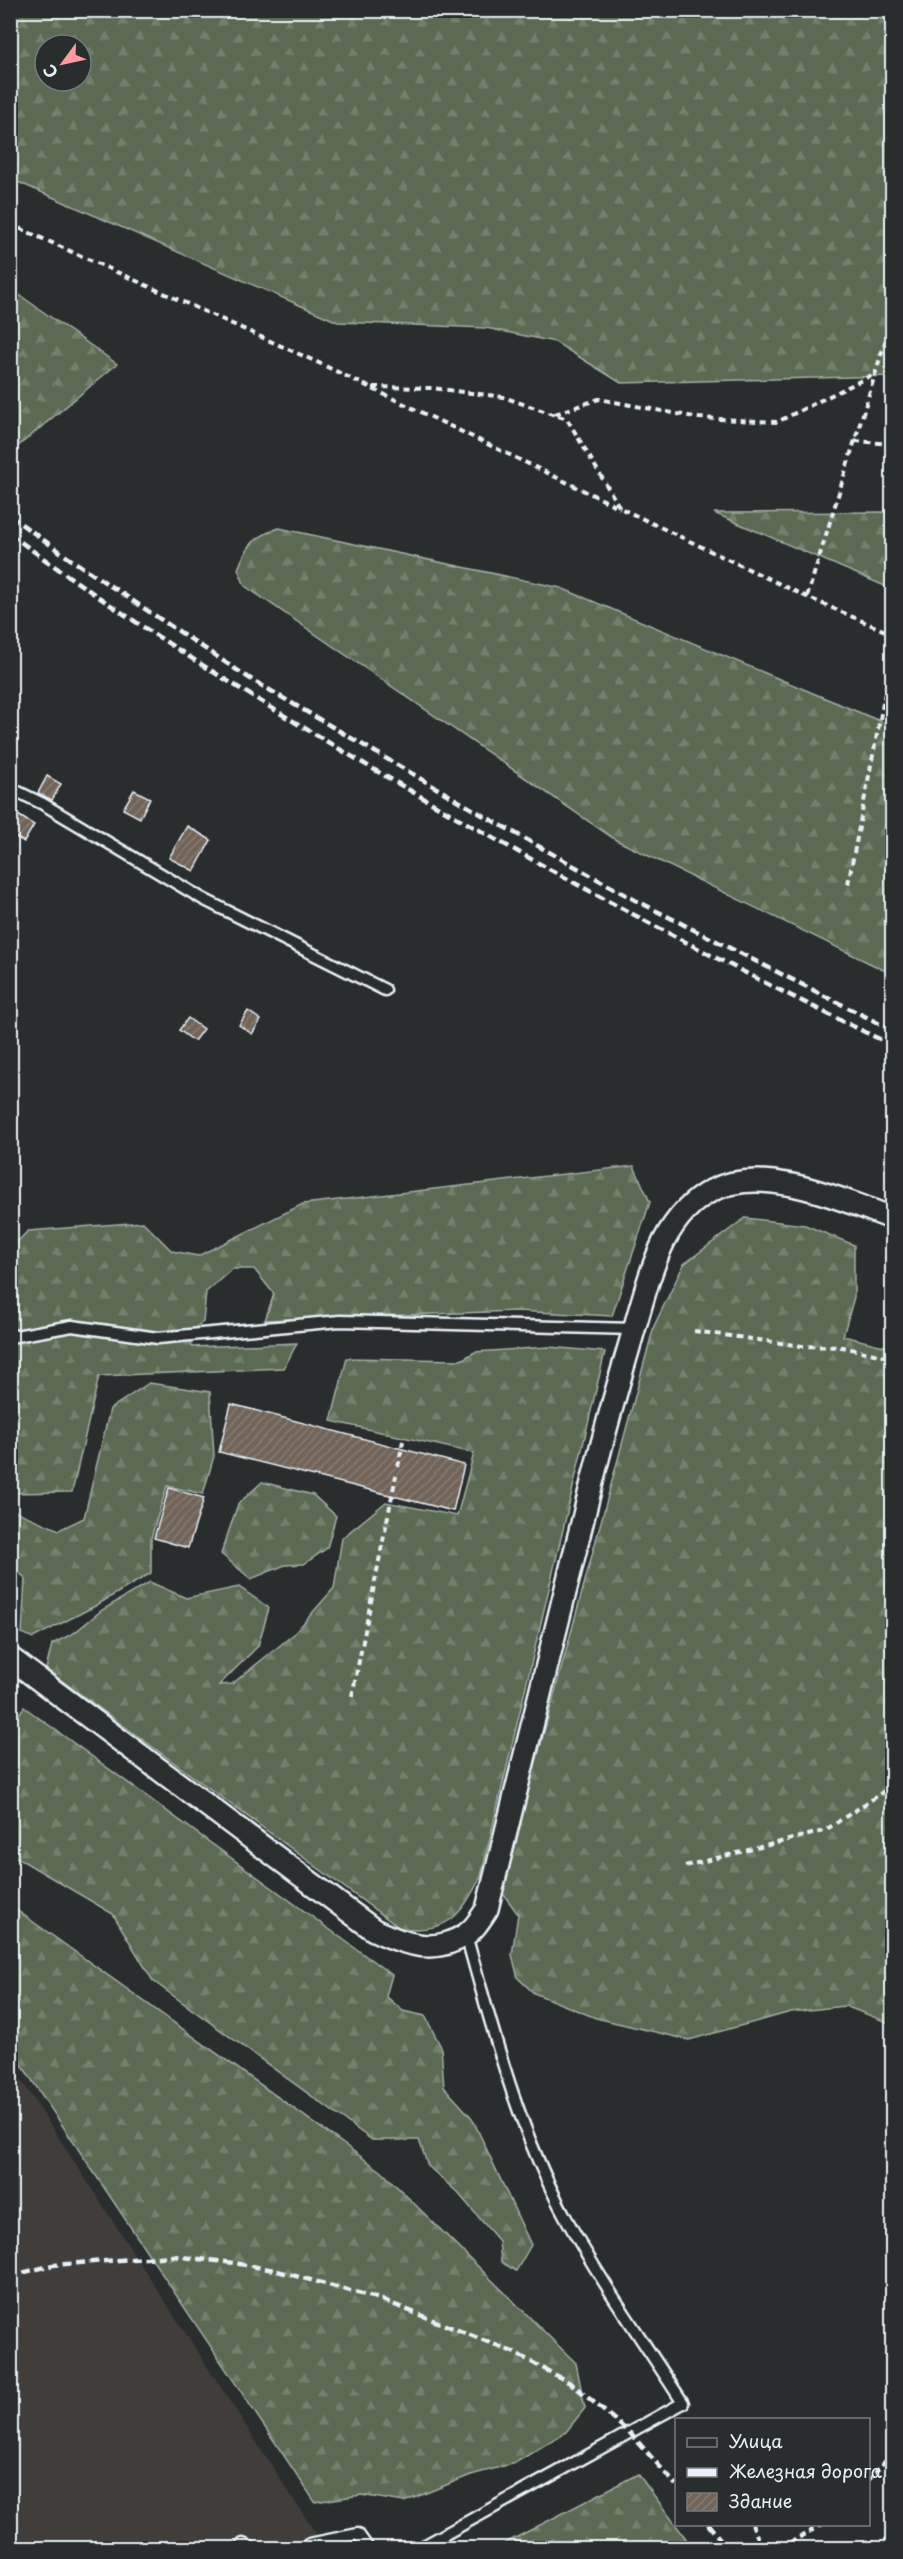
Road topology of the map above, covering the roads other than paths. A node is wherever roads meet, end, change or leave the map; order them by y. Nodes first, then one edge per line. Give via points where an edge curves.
1 (10, 788) edge
2 (385, 990) dead end
3 (892, 1218) edge
4 (634, 1329) junction
5 (10, 1337) edge
6 (10, 1658) edge
7 (466, 1935) junction
8 (303, 2548) edge
9 (368, 2548) edge
10 (420, 2548) edge

1 - 2 lane via 203,899
3 - 4 street via 817,1192 772,1182 733,1183 714,1189 686,1210 665,1240
4 - 5 lane via 340,1321 158,1338 72,1326
4 - 7 street via 606,1423 487,1910
6 - 7 street via 374,1930 398,1941 432,1947
7 - 10 lane via 502,2061 548,2179 599,2273 683,2403
8 - 9 lane via 358,2534

